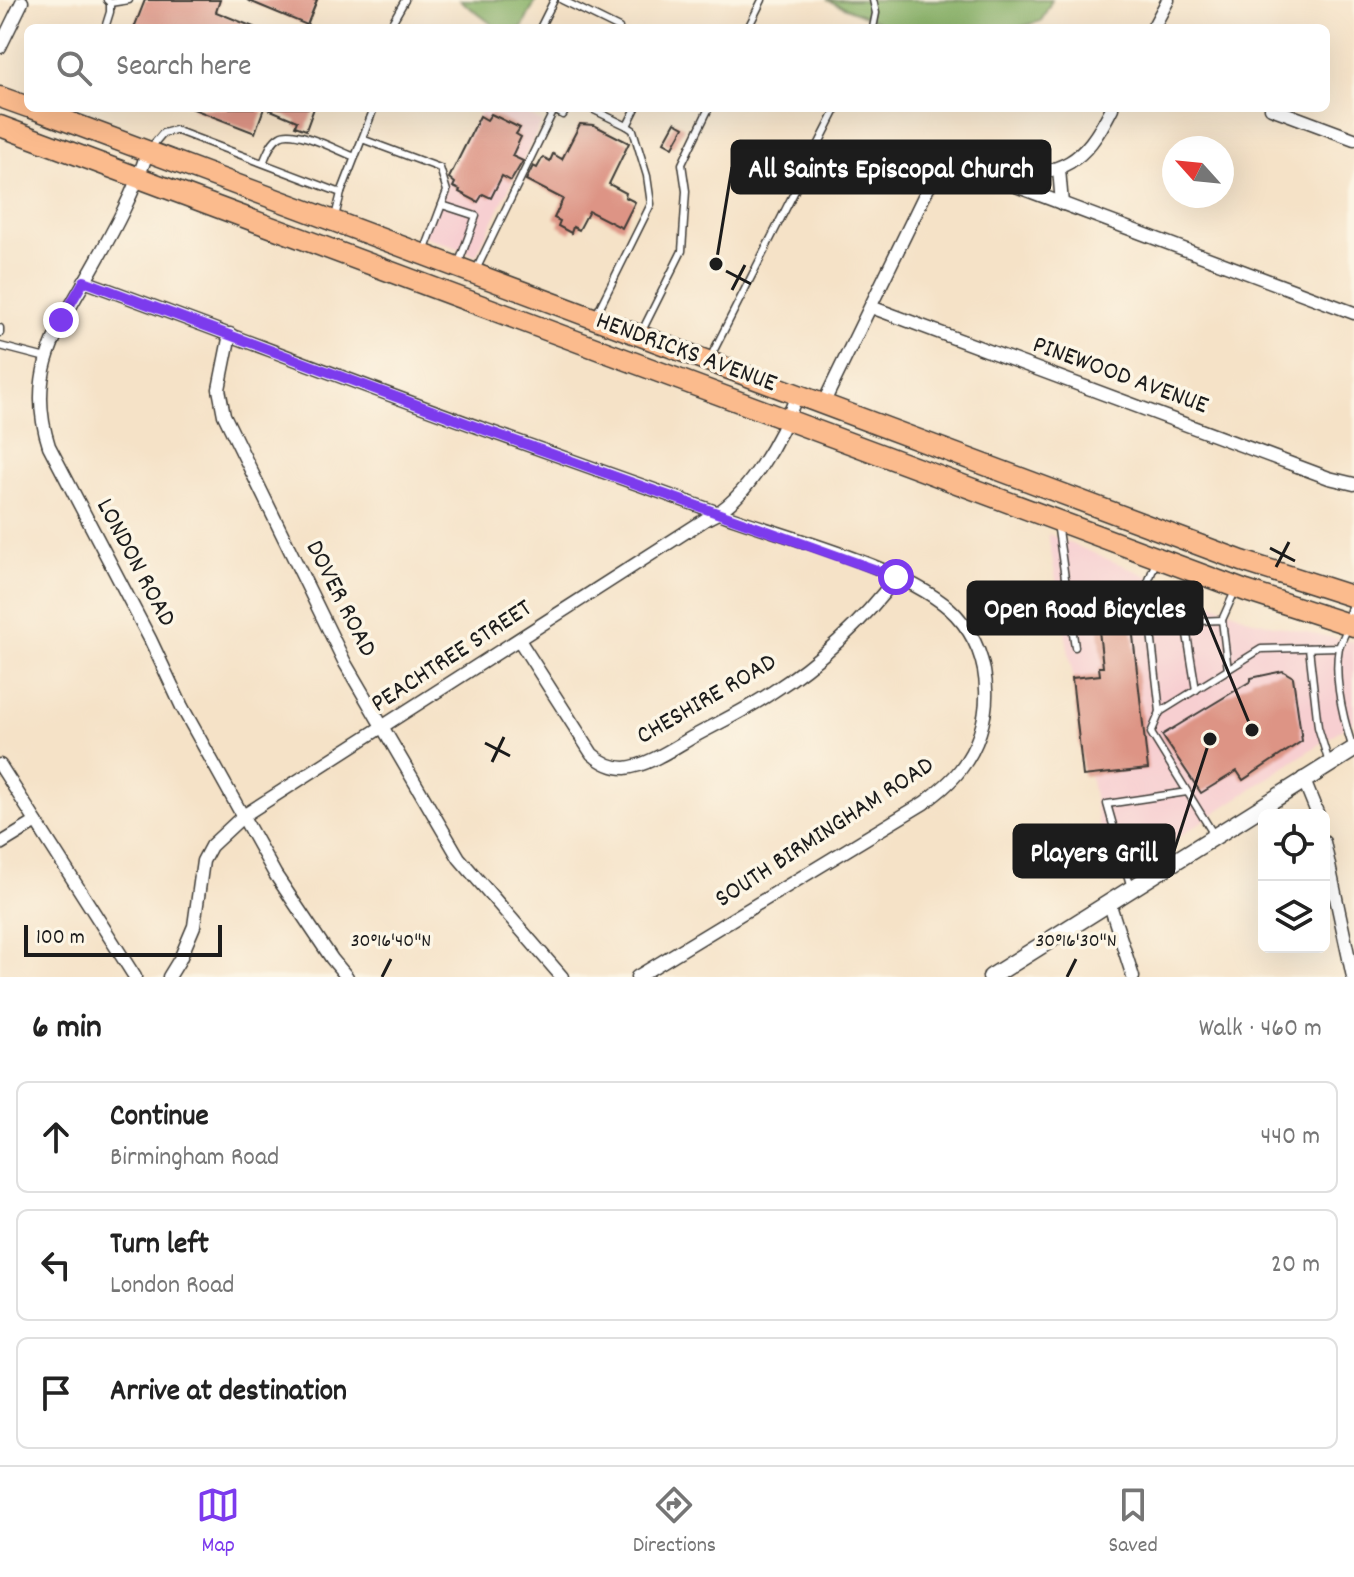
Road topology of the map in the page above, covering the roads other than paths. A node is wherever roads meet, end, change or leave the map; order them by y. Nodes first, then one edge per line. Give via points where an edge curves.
1 (129, 0) edge
2 (405, 0) edge
3 (554, 0) edge
4 (562, 0) edge
5 (762, 0) edge
6 (873, 0) edge
7 (1168, 0) edge
8 (23, 1) edge
9 (108, 1) edge
10 (106, 24) edge
11 (391, 24) edge
12 (542, 24) edge
13 (611, 24) edge
14 (750, 24) edge
15 (874, 24) edge
16 (1155, 24) edge
17 (3, 32) edge
18 (0, 47) edge
19 (0, 97) edge
20 (24, 105) edge
21 (56, 112) edge
22 (372, 112) edge
23 (550, 112) edge
24 (598, 112) edge
25 (634, 112) edge
26 (707, 112) edge
27 (835, 112) edge
28 (1110, 112) edge
29 (1282, 112) edge
30 (76, 116) edge
31 (0, 126) edge
32 (627, 126) junction
33 (362, 139) junction
34 (1354, 139) edge
35 (148, 150) junction
36 (355, 157) junction
37 (263, 163) junction
38 (1059, 169) junction
39 (140, 177) junction
40 (1000, 180) junction
41 (341, 193) junction
42 (1062, 204) junction
43 (442, 205) junction
44 (335, 223) junction
45 (326, 246) junction
46 (423, 255) junction
47 (466, 270) junction
48 (84, 281) junction
49 (470, 300) junction
50 (871, 307) junction
51 (1354, 313) edge
52 (594, 318) junction
53 (230, 334) junction
54 (640, 336) junction
55 (0, 346) edge
56 (46, 358) junction
57 (630, 361) junction
58 (709, 362) junction
59 (797, 395) junction
60 (823, 404) junction
61 (788, 418) junction
62 (1354, 484) edge
63 (1080, 500) junction
64 (720, 514) junction
65 (1064, 522) junction
66 (1157, 557) junction
67 (896, 577) junction
68 (1237, 587) junction
69 (1067, 595) junction
70 (1354, 597) edge
71 (1149, 614) junction
72 (1352, 619) edge
73 (1222, 620) junction
74 (1185, 622) junction
75 (1150, 623) junction
76 (519, 640) junction
77 (1075, 647) dead end
78 (1339, 647) junction
79 (1309, 648) junction
80 (1228, 670) junction
81 (1196, 690) junction
82 (1160, 712) junction
83 (383, 728) junction
84 (1354, 749) edge
85 (1329, 763) junction
86 (0, 765) edge
87 (1303, 778) junction
88 (1187, 792) junction
89 (1316, 809) edge
90 (243, 816) junction
91 (36, 822) junction
92 (1214, 835) junction
93 (0, 844) edge
94 (1330, 870) edge
95 (1131, 888) junction
96 (1109, 902) junction
97 (135, 977) edge
98 (169, 977) edge
99 (347, 977) edge
100 (562, 977) edge
101 (637, 977) edge
102 (991, 977) edge
103 (1133, 977) edge
104 (1353, 977) edge

1 - 9 lane
2 - 11 lane
3 - 12 lane
4 - 13 lane
5 - 14 lane
6 - 15 lane
7 - 16 street
8 - 17 street
9 - 10 lane
17 - 18 street
19 - 20 main road, HENDRICKS AVENUE
21 - 30 main road, HENDRICKS AVENUE
22 - 33 lane
23 - 47 lane
24 - 32 lane
25 - 32 lane
26 - 54 lane via 682,164 682,251
27 - 58 lane
28 - 38 street via 1088,148
29 - 34 street
30 - 35 main road, HENDRICKS AVENUE
31 - 39 main road, HENDRICKS AVENUE
32 - 52 lane via 637,141 651,204
33 - 36 lane
33 - 43 lane via 440,168 447,191
35 - 37 lane via 163,133 175,130
35 - 39 street, LONDON ROAD
35 - 44 main road, HENDRICKS AVENUE
36 - 37 lane via 294,133 282,134
36 - 41 lane
37 - 41 lane
38 - 40 street
38 - 42 street
39 - 45 main road, HENDRICKS AVENUE
39 - 48 street, LONDON ROAD
40 - 42 street
40 - 50 street via 968,168 937,177
41 - 44 lane
42 - 51 street
43 - 46 lane
43 - 47 lane via 476,216
44 - 45 main road
44 - 46 main road, HENDRICKS AVENUE
45 - 49 main road, HENDRICKS AVENUE
46 - 47 main road, HENDRICKS AVENUE
47 - 49 main road
47 - 52 main road, HENDRICKS AVENUE
48 - 53 street
48 - 56 street, LONDON ROAD
49 - 57 main road, HENDRICKS AVENUE
50 - 60 street
50 - 62 street, PINEWOOD AVENUE
52 - 54 main road, HENDRICKS AVENUE
53 - 64 street
53 - 83 street, DOVER ROAD via 219,389 224,415 345,663
54 - 57 main road
54 - 58 main road, HENDRICKS AVENUE
55 - 56 lane
56 - 90 street, LONDON ROAD via 39,400 49,446
57 - 61 main road, HENDRICKS AVENUE
58 - 59 main road, HENDRICKS AVENUE
59 - 60 main road, HENDRICKS AVENUE
59 - 61 street, PEACHTREE STREET
60 - 63 main road, HENDRICKS AVENUE
61 - 64 street, PEACHTREE STREET via 749,483
61 - 65 main road, HENDRICKS AVENUE
63 - 65 main road
63 - 70 main road, HENDRICKS AVENUE
64 - 67 street
64 - 76 street, PEACHTREE STREET
65 - 66 main road, HENDRICKS AVENUE
65 - 69 lane
66 - 68 main road, HENDRICKS AVENUE
66 - 71 lane via 1146,588
67 - 76 street, CHESHIRE ROAD via 840,639 771,694 636,766 614,767 592,754
67 - 101 street, SOUTH BIRMINGHAM ROAD via 939,599 958,617 984,669 983,725 960,771 935,794
68 - 72 main road, HENDRICKS AVENUE
68 - 73 lane
69 - 71 lane via 1115,611
69 - 77 lane
71 - 75 lane
72 - 78 lane
73 - 74 lane
73 - 80 lane
74 - 75 lane
74 - 81 lane
75 - 82 lane
76 - 83 street, PEACHTREE STREET
78 - 79 lane
78 - 84 lane via 1336,661 1345,725
79 - 80 lane via 1261,649
79 - 85 lane via 1318,727
80 - 81 lane
81 - 82 lane
82 - 88 lane via 1151,733
83 - 90 street, PEACHTREE STREET
83 - 100 street, DOVER ROAD via 459,858
84 - 85 street
85 - 87 street
86 - 91 street
87 - 89 street
87 - 92 street
88 - 92 lane
88 - 95 lane via 1107,804
90 - 98 street, PEACHTREE STREET via 203,861 194,926
90 - 99 street, LONDON ROAD via 287,893
91 - 93 street
91 - 97 street
92 - 95 street
94 - 104 street
95 - 96 street
96 - 102 street
96 - 103 street

